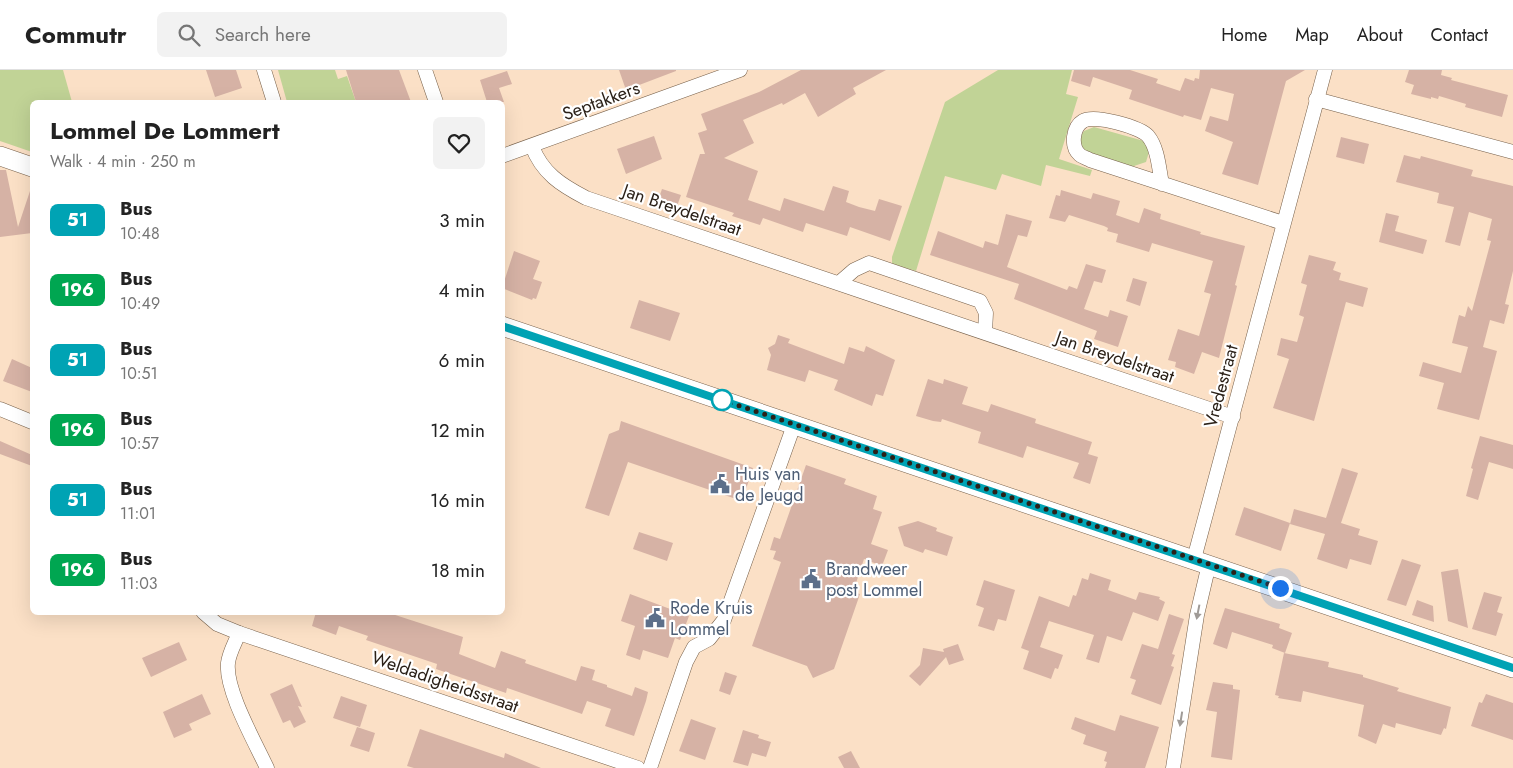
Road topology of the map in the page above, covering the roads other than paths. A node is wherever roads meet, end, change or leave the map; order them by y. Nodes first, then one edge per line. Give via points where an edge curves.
1 (264, 70) edge
2 (426, 70) edge
3 (740, 70) edge
4 (1325, 70) edge
5 (273, 100) edge
6 (435, 100) edge
7 (1316, 100) junction
8 (532, 146) junction
9 (1513, 152) edge
10 (505, 155) edge
11 (0, 156) edge
12 (30, 166) edge
13 (1162, 184) junction
14 (1283, 223) junction
15 (839, 283) junction
16 (505, 327) edge
17 (985, 332) junction
18 (0, 409) edge
19 (1233, 417) junction
20 (30, 421) edge
21 (794, 425) junction
22 (1201, 562) junction
23 (206, 615) edge
24 (239, 633) junction
25 (1513, 668) edge
26 (266, 768) edge
27 (638, 768) edge
28 (650, 768) edge
29 (1173, 768) edge

1 - 5 street
2 - 6 street
3 - 8 street, Septakkers
4 - 7 street, Vredestraat
7 - 9 street
7 - 14 street, Vredestraat
8 - 10 street, Septakkers
8 - 15 street, Jan Breydelstraat via 545,171 564,187 586,198
11 - 12 main road
13 - 13 street via 1079,154 1074,144 1077,127 1084,120 1096,118 1148,135 1154,145
13 - 14 street
14 - 19 street, Vredestraat
15 - 17 street, Jan Breydelstraat
15 - 17 street via 869,263 980,301 986,313
16 - 21 main road
17 - 19 street, Jan Breydelstraat
18 - 20 street
19 - 22 street, Vredestraat
21 - 22 main road
21 - 28 street via 724,620 710,639 694,648 686,662
22 - 25 main road
22 -> 29 street, Vredestraat via 1197,615
23 - 24 street, Weldadigheidsstraat via 217,624
24 - 26 street via 228,661 228,674
24 - 27 street, Weldadigheidsstraat

